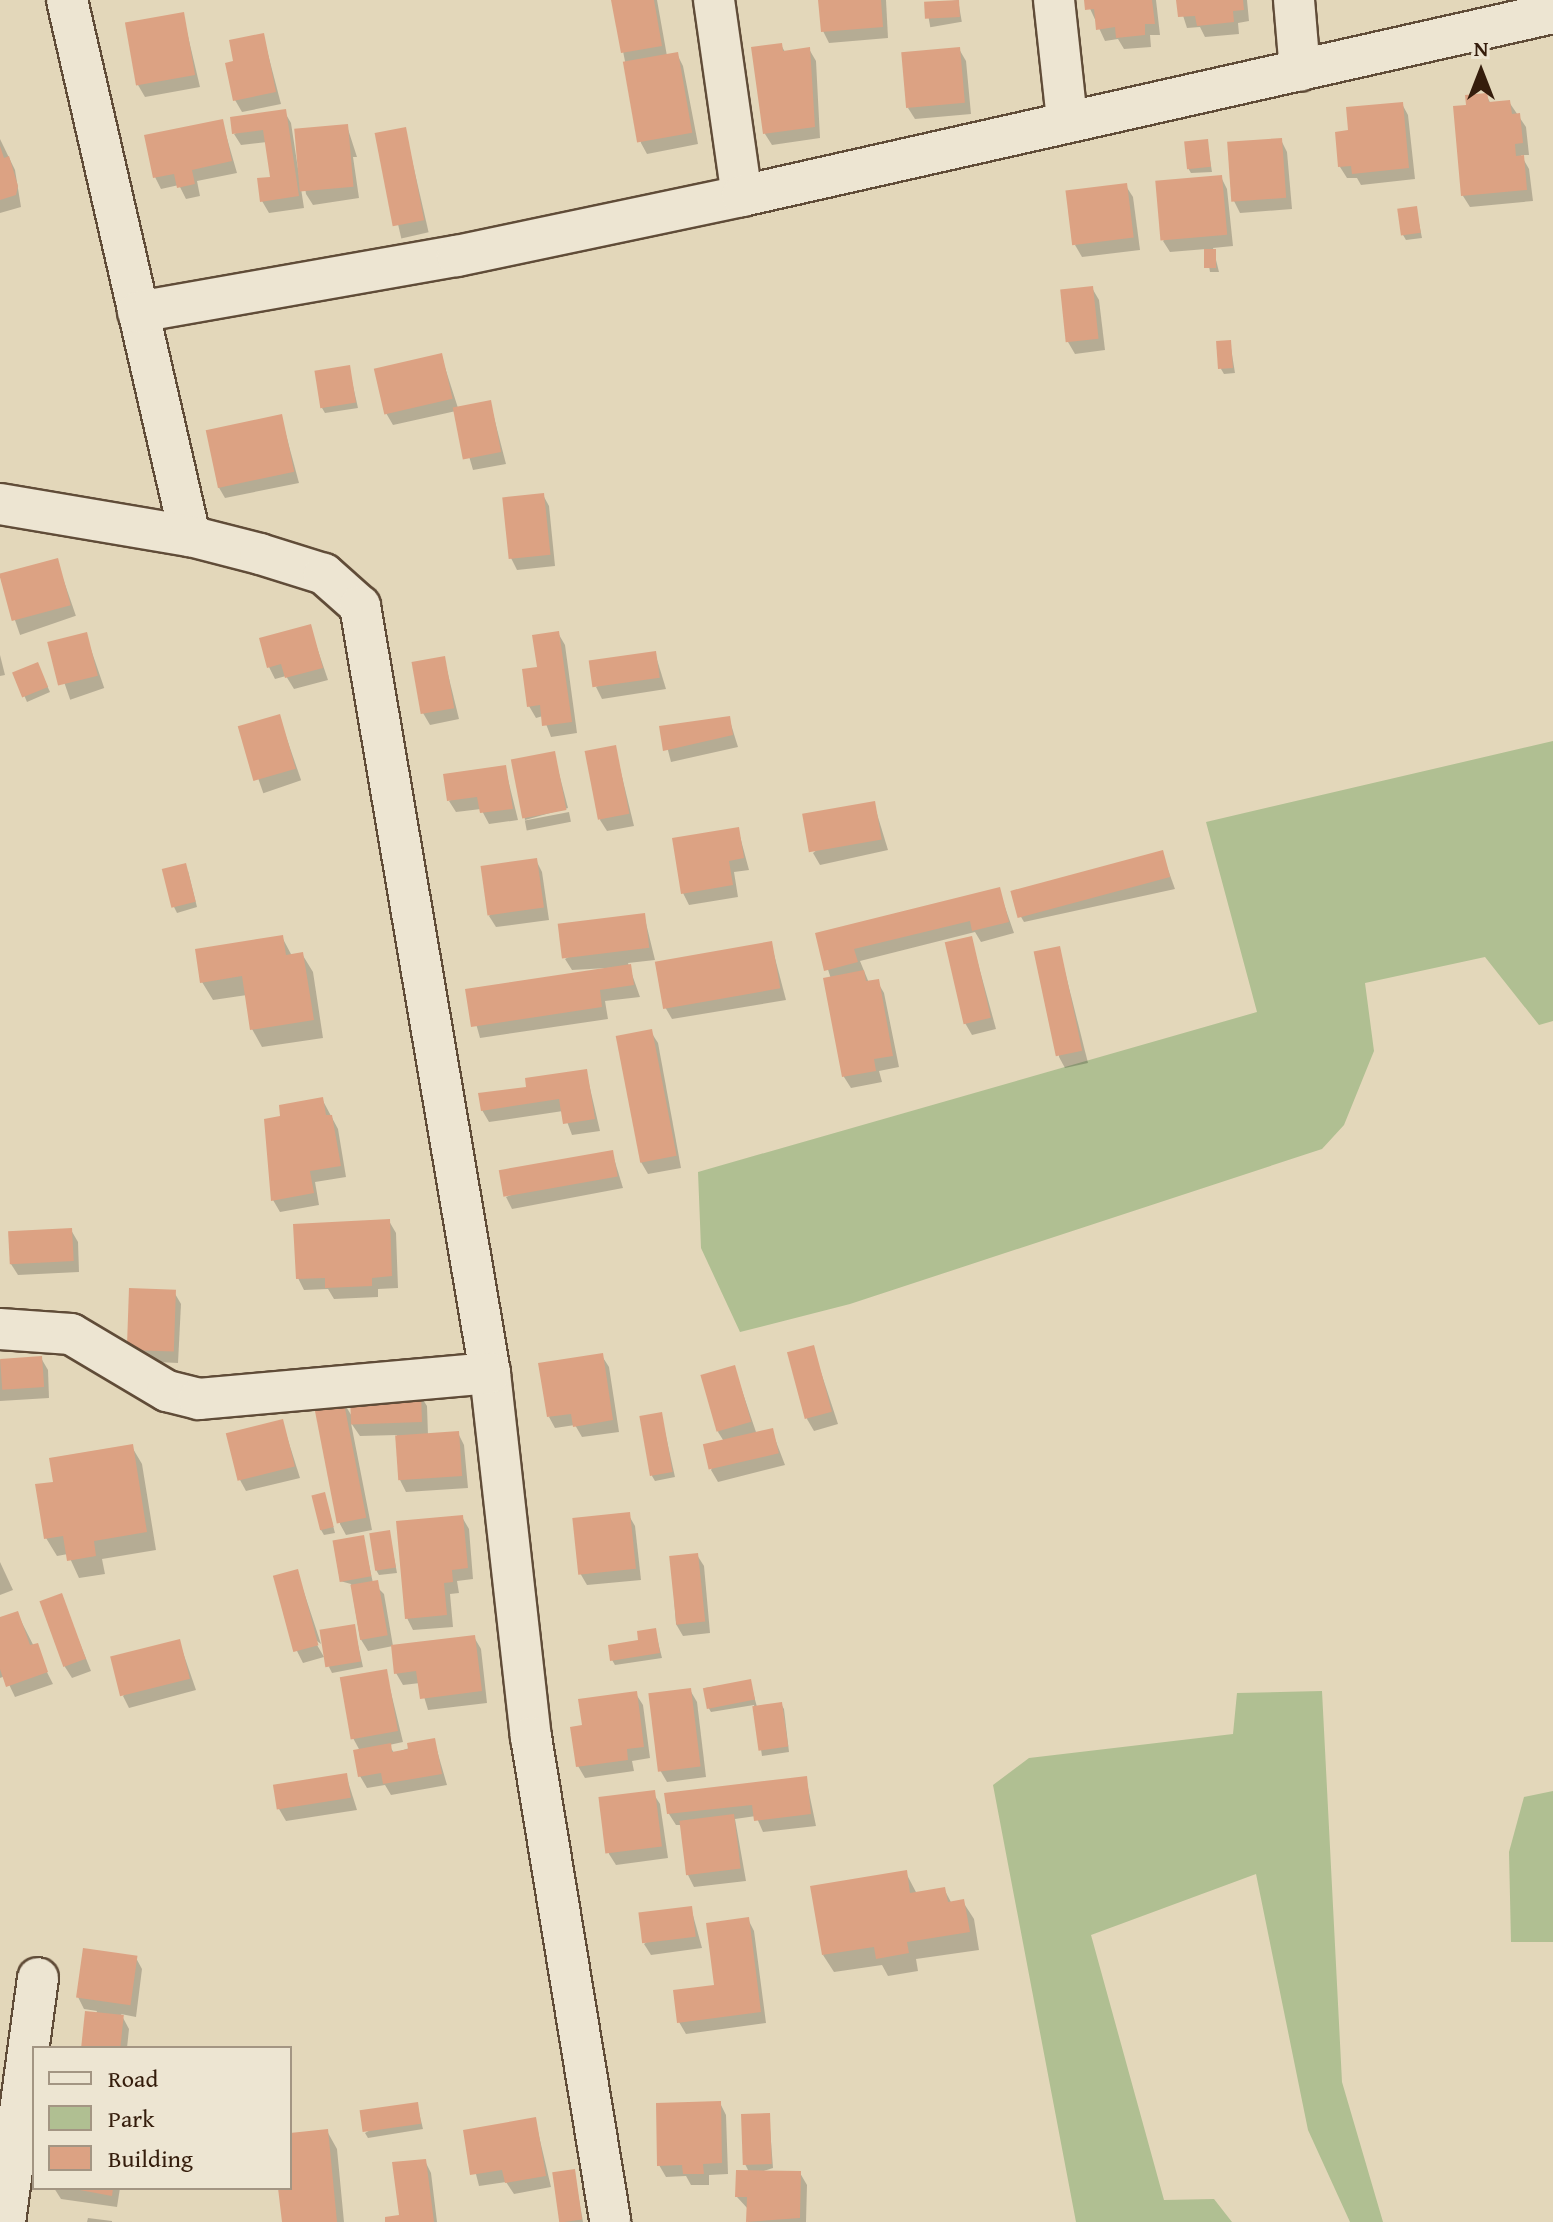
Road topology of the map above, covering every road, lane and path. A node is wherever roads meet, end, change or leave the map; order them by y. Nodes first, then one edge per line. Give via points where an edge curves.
1 (67, 0) edge
2 (714, 0) edge
3 (1054, 0) edge
4 (1294, 0) edge
5 (1553, 13) edge
6 (1300, 71) junction
7 (1067, 120) junction
8 (742, 196) junction
9 (138, 312) junction
10 (0, 504) edge
11 (190, 536) junction
12 (0, 1329) edge
13 (490, 1373) junction
14 (38, 1978) dead end
15 (9, 2121) edge
16 (5, 2222) edge
17 (610, 2222) edge

1 - 9 street
2 - 8 street
3 - 7 street
4 - 6 street
5 - 6 street
6 - 7 street
7 - 8 street
8 - 9 street via 457,256
9 - 11 street
10 - 11 street
11 - 13 street via 324,574 360,606
12 - 13 street via 71,1334 167,1391 199,1399
13 - 17 street via 531,1737
14 - 15 street
15 - 16 street

